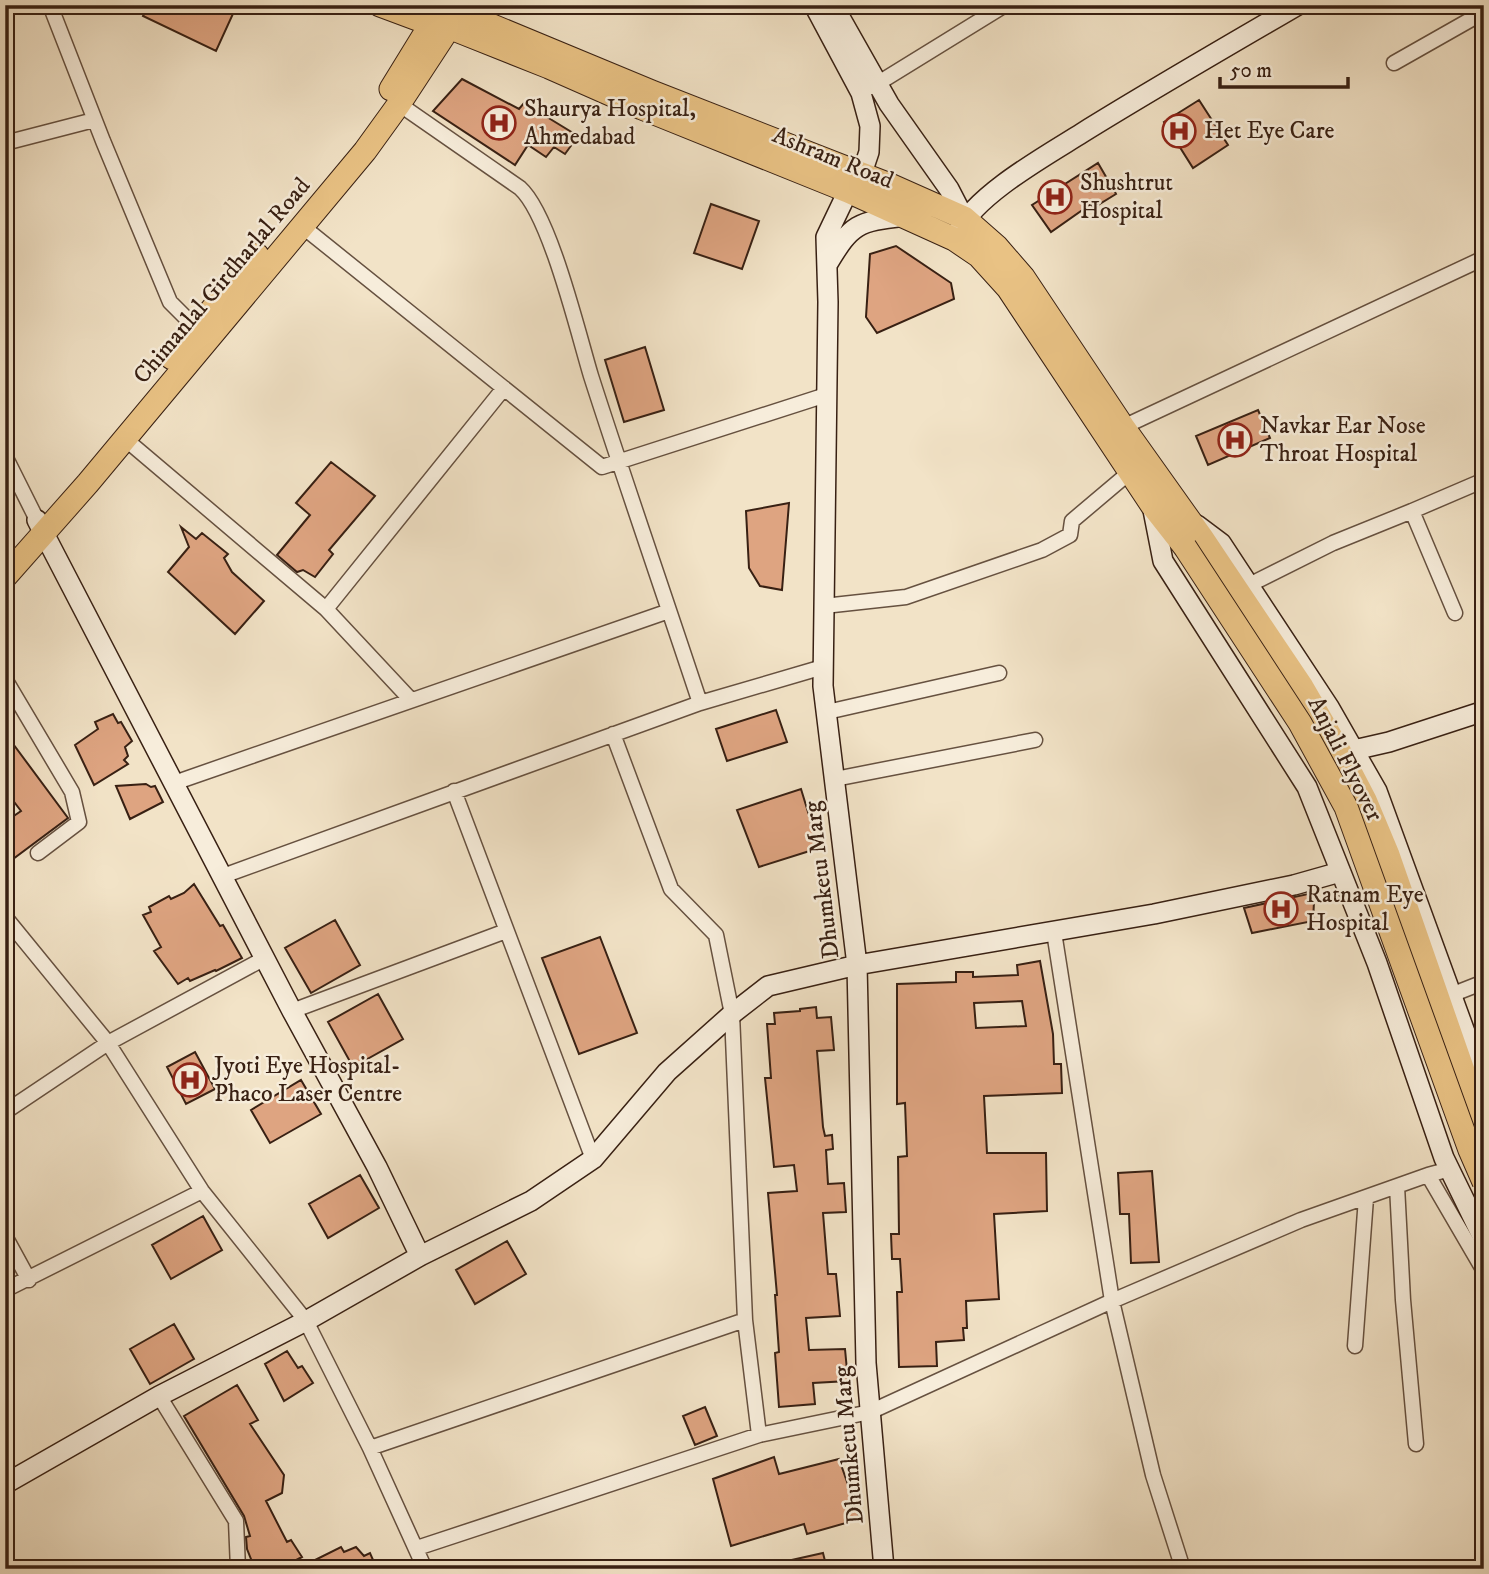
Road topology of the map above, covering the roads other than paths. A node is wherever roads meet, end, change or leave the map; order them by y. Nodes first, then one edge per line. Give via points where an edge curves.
1 (50, 5) edge
2 (380, 5) edge
3 (814, 5) edge
4 (833, 5) edge
5 (1298, 5) edge
6 (996, 7) edge
7 (1484, 12) edge
8 (447, 13) edge
9 (1394, 63) dead end
10 (869, 88) junction
11 (399, 104) junction
12 (94, 120) junction
13 (5, 143) edge
14 (855, 182) junction
15 (905, 216) junction
16 (302, 226) junction
17 (959, 228) junction
18 (1484, 258) edge
19 (826, 266) junction
20 (195, 327) junction
21 (503, 388) junction
22 (826, 395) junction
23 (1123, 427) junction
24 (124, 438) junction
25 (5, 456) edge
26 (619, 462) junction
27 (1130, 472) junction
28 (1482, 481) dead end
29 (1152, 505) junction
30 (1412, 511) junction
31 (1188, 518) junction
32 (40, 527) junction
33 (1193, 543) junction
34 (5, 555) edge
35 (5, 577) edge
36 (1249, 585) junction
37 (824, 606) junction
38 (326, 608) junction
39 (669, 611) junction
40 (1455, 613) dead end
41 (823, 667) junction
42 (999, 673) dead end
43 (5, 679) edge
44 (411, 700) junction
45 (700, 703) junction
46 (1484, 711) edge
47 (827, 712) junction
48 (613, 734) junction
49 (1035, 740) dead end
50 (1354, 750) junction
51 (835, 779) junction
52 (174, 783) junction
53 (454, 791) junction
54 (38, 853) dead end
55 (1340, 872) junction
56 (223, 876) junction
57 (5, 917) edge
58 (506, 931) junction
59 (1054, 932) junction
60 (265, 958) junction
61 (857, 965) junction
62 (1484, 982) edge
63 (1451, 995) junction
64 (292, 1010) junction
65 (732, 1014) junction
66 (108, 1043) junction
67 (1484, 1084) edge
68 (5, 1112) edge
69 (1484, 1131) edge
70 (1484, 1155) edge
71 (593, 1159) junction
72 (1450, 1169) junction
73 (1428, 1175) junction
74 (1484, 1182) edge
75 (1396, 1185) junction
76 (202, 1191) junction
77 (1366, 1198) junction
78 (5, 1236) edge
79 (1484, 1240) edge
80 (420, 1256) junction
81 (1484, 1271) edge
82 (29, 1280) junction
83 (5, 1290) edge
84 (1112, 1301) junction
85 (745, 1320) junction
86 (306, 1321) junction
87 (1355, 1346) dead end
88 (159, 1396) junction
89 (870, 1412) junction
90 (759, 1435) junction
91 (1416, 1444) dead end
92 (370, 1448) junction
93 (5, 1484) edge
94 (417, 1548) junction
95 (238, 1569) edge
96 (425, 1569) edge
97 (884, 1569) edge
98 (1183, 1569) edge

1 - 12 street
2 - 8 main road, Ashram Road
3 - 10 street
4 - 10 street
5 - 17 street via 1015,175
6 - 10 street
7 - 9 street
8 - 11 main road, Chimanlal Girdharlal Road
8 - 14 main road, Ashram Road
8 - 20 main road, Chimanlal Girdharlal Road via 353,142
10 - 14 street, Dhumketu Marg via 869,152
10 - 17 street via 949,189
11 - 16 main road, Chimanlal Girdharlal Road
11 - 26 street via 532,201
12 - 13 street
12 - 20 street via 170,302
14 - 15 main road, Ashram Road
14 - 17 main road, Ashram Road
14 - 19 street, Dhumketu Marg via 826,237
15 - 17 main road, Ashram Road
15 - 19 street via 866,221 843,238
16 - 21 street
16 - 24 main road, Chimanlal Girdharlal Road
17 - 23 main road, Ashram Road via 997,247 1023,278
17 - 27 main road, Ashram Road via 1008,288
18 - 23 street
19 - 22 street, Dhumketu Marg
20 - 32 main road, Chimanlal Girdharlal Road
21 - 26 street via 602,467
21 - 38 street
22 - 26 street
22 - 37 street, Dhumketu Marg
23 - 31 main road, Ashram Road
24 - 32 main road, Chimanlal Girdharlal Road
24 - 38 street
25 - 32 street
26 - 39 street
27 - 29 main road, Ashram Road
27 - 37 street via 1072,521 1070,535 1042,550 906,597
28 - 30 street
29 - 33 main road, Anjali Flyover
29 - 55 street via 1163,561 1307,787
30 - 36 street via 1333,543
30 - 40 street
31 - 33 main road, Anjali Flyover
31 - 36 street via 1221,543
32 - 34 main road, Chimanlal Girdharlal Road
32 - 35 main road, Chimanlal Girdharlal Road
32 - 52 street
33 - 69 main road, Anjali Flyover via 1302,687 1365,800
33 - 74 main road, Anjali Flyover, bridge via 1346,807
36 - 50 street
37 - 41 street, Dhumketu Marg
38 - 44 street
39 - 44 street
39 - 45 street
41 - 45 street
41 - 47 street, Dhumketu Marg
42 - 47 street
43 - 54 street via 72,792 79,822
44 - 52 street
45 - 48 street
46 - 50 street
47 - 51 street, Dhumketu Marg
48 - 53 street
48 - 65 street via 671,889 716,935
49 - 51 street
50 - 63 street via 1377,791
51 - 61 street, Dhumketu Marg
52 - 56 street
53 - 56 street
53 - 58 street
55 - 59 street
55 - 72 street
56 - 60 street
57 - 66 street
58 - 64 street
58 - 71 street
59 - 61 street
59 - 84 street
60 - 64 street
60 - 66 street
61 - 65 street via 768,986
61 - 89 street, Dhumketu Marg
62 - 63 street
63 - 67 street
64 - 80 street
65 - 71 street via 667,1072
65 - 85 street
66 - 68 street
66 - 76 street
70 - 72 street
71 - 80 street via 531,1201
72 - 73 street
72 - 79 street
73 - 75 street
73 - 81 street
75 - 77 street
75 - 91 street
76 - 82 street
76 - 86 street
77 - 84 street via 1301,1220
77 - 87 street
78 - 82 street
80 - 86 street
82 - 83 street
84 - 89 street
84 - 98 street via 1153,1475
85 - 90 street
85 - 92 street
86 - 88 street
86 - 92 street
88 - 93 street
88 - 95 street via 236,1521
89 - 90 street
89 - 97 street, Dhumketu Marg
90 - 94 street
92 - 94 street
94 - 96 street

